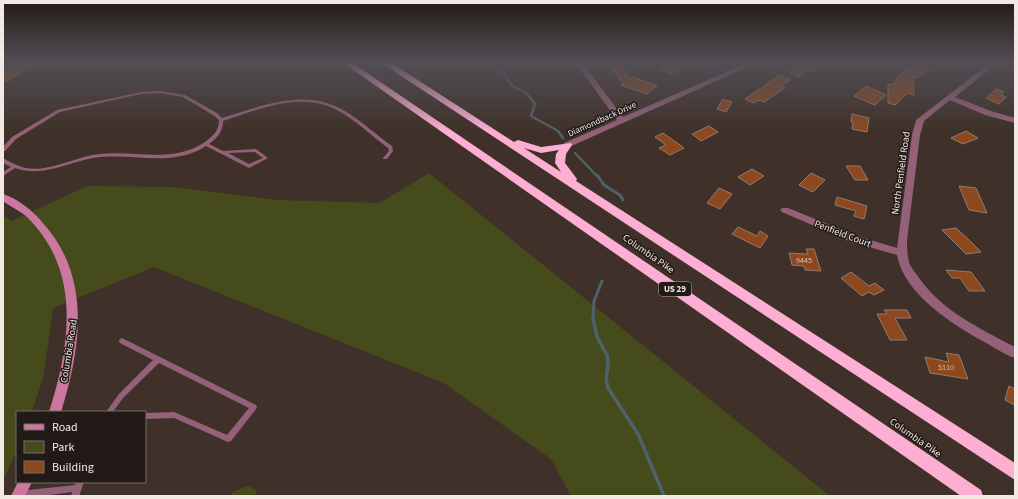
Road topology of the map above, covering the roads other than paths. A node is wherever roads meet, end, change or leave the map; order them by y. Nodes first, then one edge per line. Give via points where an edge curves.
1 (380, 85) edge
2 (420, 85) edge
3 (595, 85) edge
4 (703, 85) edge
5 (964, 85) edge
6 (949, 97) junction
7 (221, 120) junction
8 (622, 121) junction
9 (1015, 121) edge
10 (501, 138) junction
11 (206, 144) junction
12 (567, 145) junction
13 (3, 150) edge
14 (223, 152) junction
15 (385, 158) dead end
16 (3, 160) edge
17 (8, 163) junction
18 (15, 166) junction
19 (3, 167) edge
20 (3, 174) edge
21 (582, 191) junction
22 (3, 197) edge
23 (785, 210) dead end
24 (902, 253) junction
25 (122, 341) dead end
26 (1015, 353) edge
27 (158, 359) junction
28 (55, 411) edge
29 (110, 411) edge
30 (146, 416) edge
31 (940, 472) junction
32 (1015, 472) edge
33 (24, 483) edge
34 (78, 489) edge
35 (18, 496) edge
36 (970, 496) edge
37 (975, 496) edge

1 - 31 highway, Columbia Pike / US 29
2 - 10 highway, Columbia Pike
3 - 8 street
4 - 8 street, Diamondback Drive
5 - 6 street, North Penfield Road
6 - 9 street
6 - 24 street, North Penfield Road via 927,113 918,126
7 - 11 lane via 220,131
7 - 13 lane via 184,96 161,92 141,94 59,111 14,138
7 - 15 lane via 292,99 311,100 341,110 390,148 391,151
8 - 12 street, Diamondback Drive
10 - 12 highway via 535,149
10 - 21 highway, Columbia Pike
11 - 14 lane
11 - 18 lane via 184,154 169,157 102,155 43,170
12 - 21 highway via 561,154 560,163
14 - 14 lane via 248,166 266,158 256,150
16 - 17 lane
17 - 18 lane
17 - 19 lane
18 - 20 lane
21 - 32 highway, Columbia Pike
22 - 28 main road, Columbia Road via 24,210 47,232 58,248 70,284 74,323
23 - 24 street, Penfield Court via 854,239
24 - 26 street via 909,273 935,304 966,326
25 - 27 lane
27 - 29 lane
27 - 30 lane via 254,407 228,439 174,415
31 - 36 highway
31 - 37 highway, Columbia Pike / US 29
33 - 35 main road
34 - 35 lane

